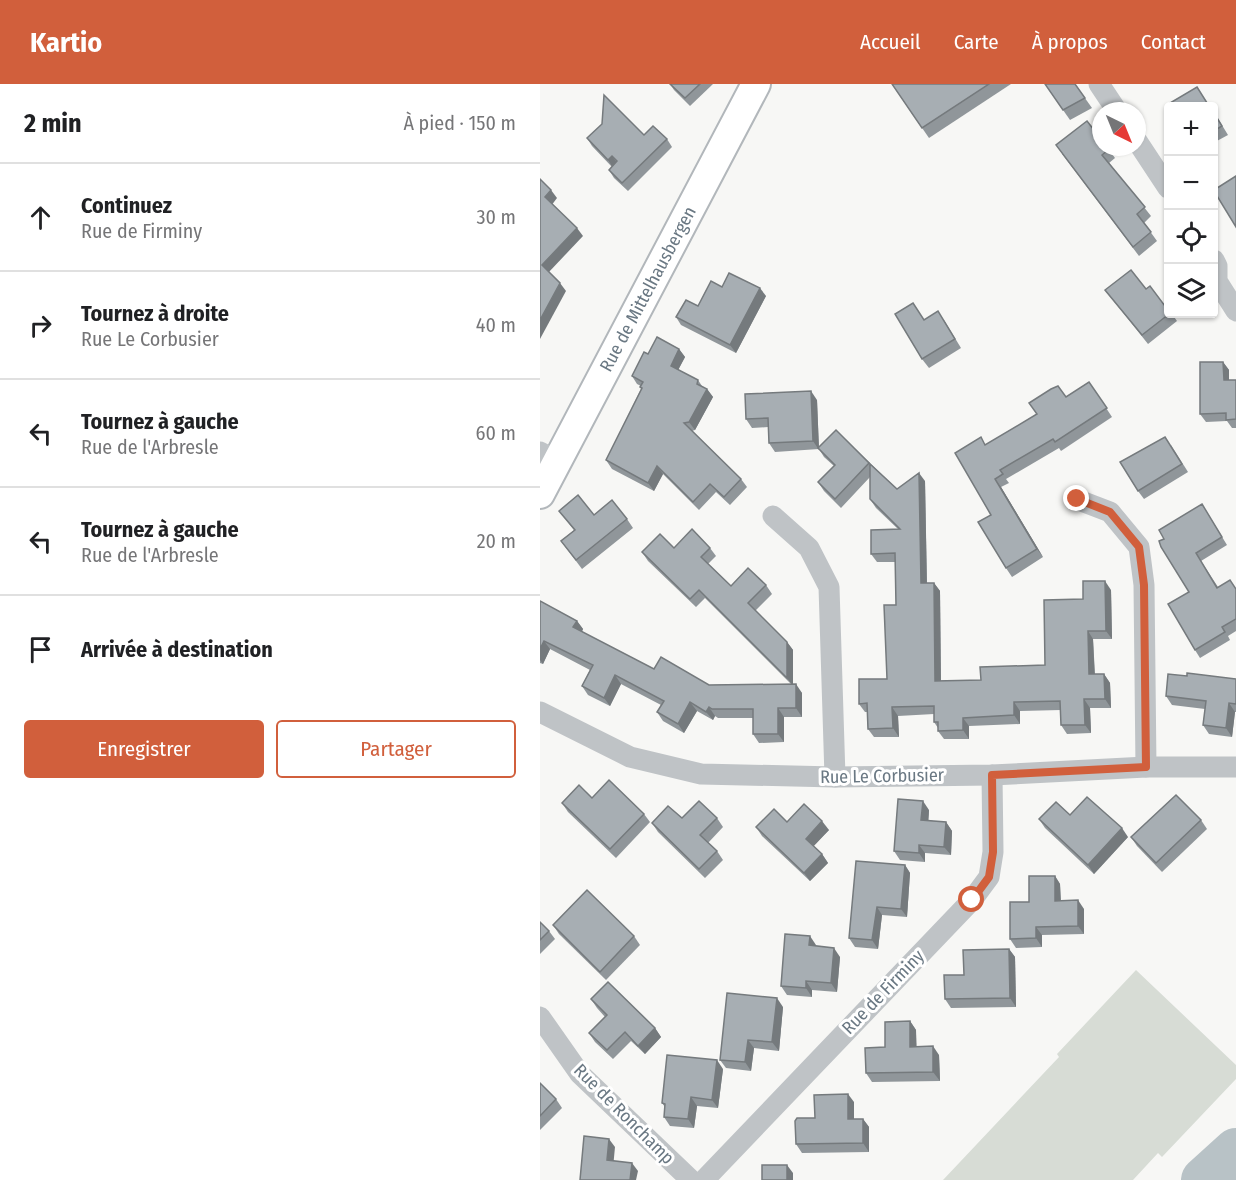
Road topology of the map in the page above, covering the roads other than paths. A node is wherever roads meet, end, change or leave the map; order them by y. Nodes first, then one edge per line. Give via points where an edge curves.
1 (756, 84) edge
2 (1099, 84) edge
3 (1111, 102) edge
4 (1146, 155) edge
5 (1164, 182) edge
6 (1216, 264) edge
7 (1236, 311) edge
8 (549, 457) edge
9 (540, 494) edge
10 (1077, 499) dead end
11 (772, 516) dead end
12 (540, 712) edge
13 (1146, 767) junction
14 (1236, 767) edge
15 (992, 775) junction
16 (835, 777) junction
17 (540, 1017) edge
18 (691, 1180) edge
19 (704, 1180) edge

1 - 8 street, Rue de Mittelhausbergen
2 - 3 street
4 - 5 street
6 - 7 street via 1217,281
8 - 9 street, Rue de Mittelhausbergen
10 - 13 street via 1110,512 1139,547 1144,585
11 - 16 street via 809,549 830,587
12 - 16 street, Rue Le Corbusier via 630,757 700,774
13 - 14 street, Rue Le Corbusier
13 - 15 street, Rue Le Corbusier
15 - 16 street, Rue Le Corbusier
15 - 19 street, Rue de Firminy via 993,852 989,877 972,900
17 - 18 street, Rue de Ronchamp via 580,1074

